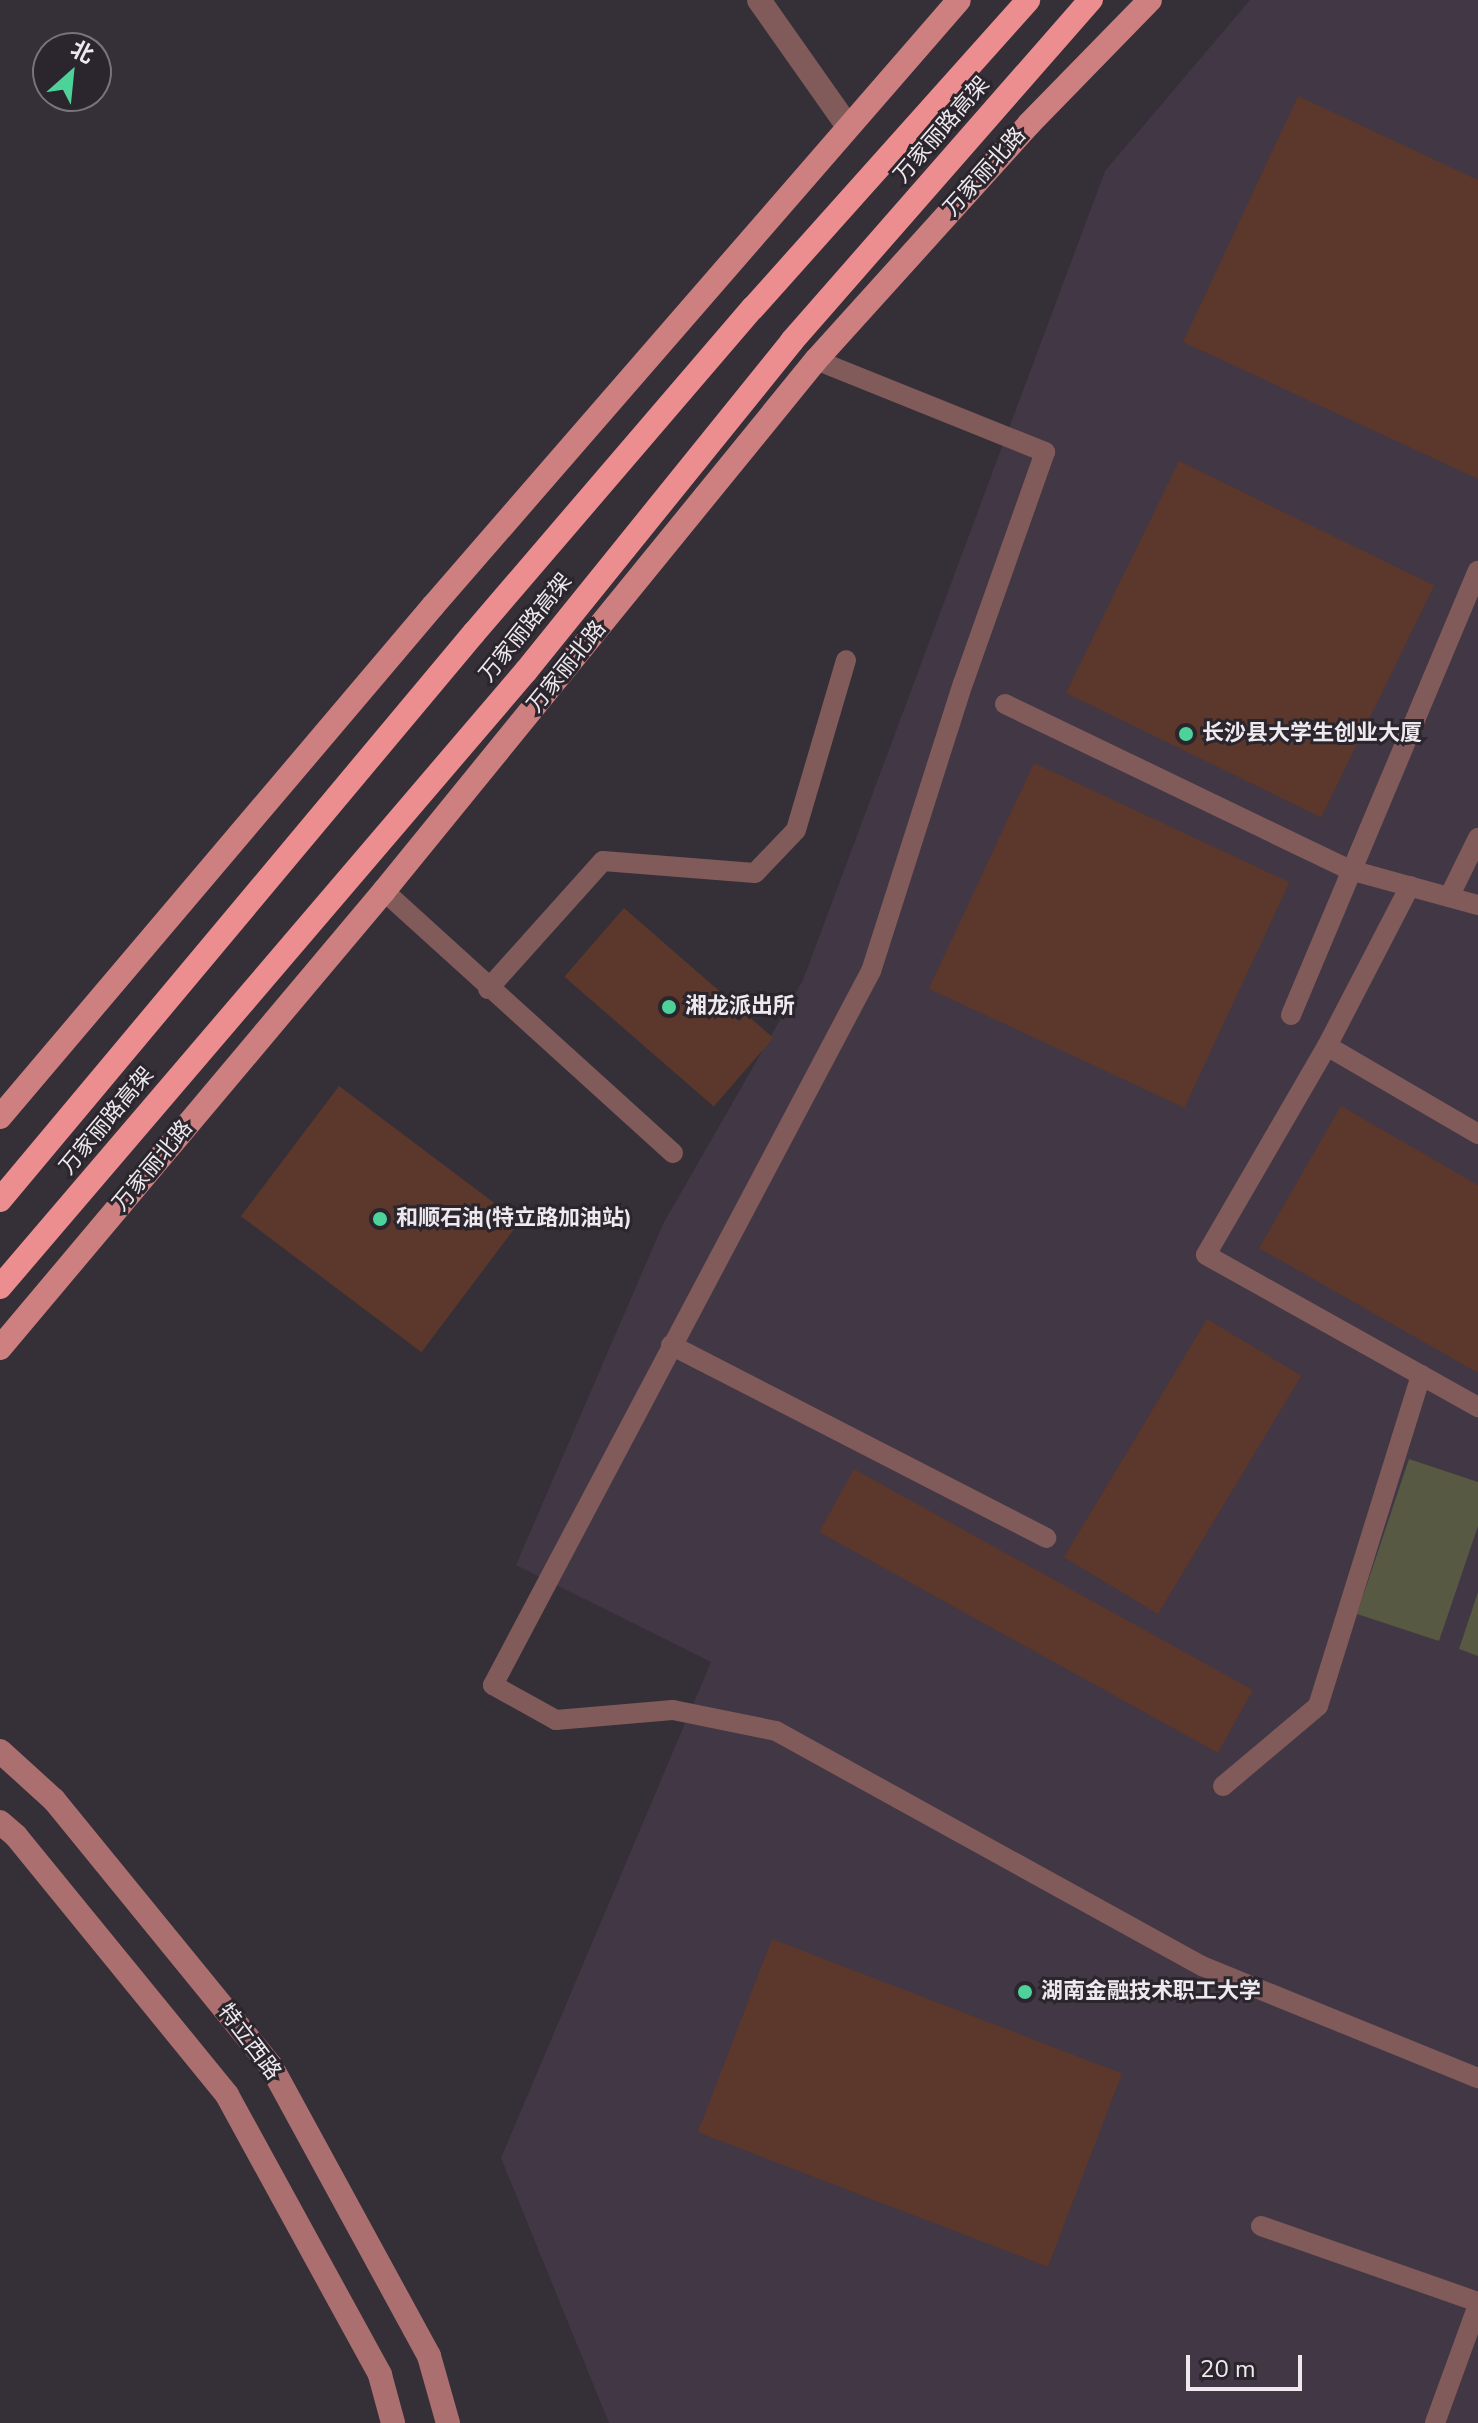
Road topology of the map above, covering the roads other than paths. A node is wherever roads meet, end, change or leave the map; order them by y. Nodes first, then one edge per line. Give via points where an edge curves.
1 (759, 0) edge
2 (959, 0) edge
3 (1028, 0) edge
4 (1091, 0) edge
5 (1150, 0) edge
6 (847, 125) junction
7 (816, 360) junction
8 (1478, 571) edge
9 (846, 660) dead end
10 (1005, 704) dead end
11 (1478, 838) edge
12 (1350, 870) junction
13 (1410, 886) junction
14 (384, 891) junction
15 (1449, 897) junction
16 (1478, 905) edge
17 (488, 989) junction
18 (1291, 1015) dead end
19 (1327, 1046) junction
20 (0, 1117) edge
21 (1478, 1134) edge
22 (673, 1153) dead end
23 (0, 1200) edge
24 (0, 1287) edge
25 (671, 1345) junction
26 (0, 1348) edge
27 (1421, 1375) junction
28 (1478, 1407) edge
29 (1046, 1538) dead end
30 (0, 1751) edge
31 (1223, 1786) dead end
32 (0, 1822) edge
33 (1478, 2078) edge
34 (1261, 2226) dead end
35 (1478, 2303) edge
36 (393, 2423) edge
37 (448, 2423) edge
38 (1435, 2423) edge

1 - 6 street
2 - 6 main road
3 - 23 highway, 万家丽路高架 via 753,308 474,633
4 - 24 highway, 万家丽路高架 via 792,341 526,671
5 - 7 main road, 万家丽北路 via 1029,124
6 - 20 main road
7 - 14 main road, 万家丽北路
7 - 25 lane via 1045,452 963,683 871,971
8 - 12 lane
9 - 17 lane via 796,830 755,873 603,861
10 - 12 lane
11 - 15 lane
12 - 13 lane
12 - 18 lane
13 - 15 lane
13 - 19 lane
14 - 17 lane
14 - 26 main road, 万家丽北路
15 - 16 lane
17 - 22 lane
19 - 21 lane
19 - 27 lane via 1206,1255
25 - 29 lane
25 - 33 lane via 493,1685 556,1720 673,1710 776,1731 1202,1966
27 - 28 lane
27 - 31 lane via 1318,1706
30 - 37 main road, 特立西路 via 54,1800 271,2066 429,2356
32 - 36 main road via 227,2095 380,2375
34 - 35 lane
35 - 38 lane

